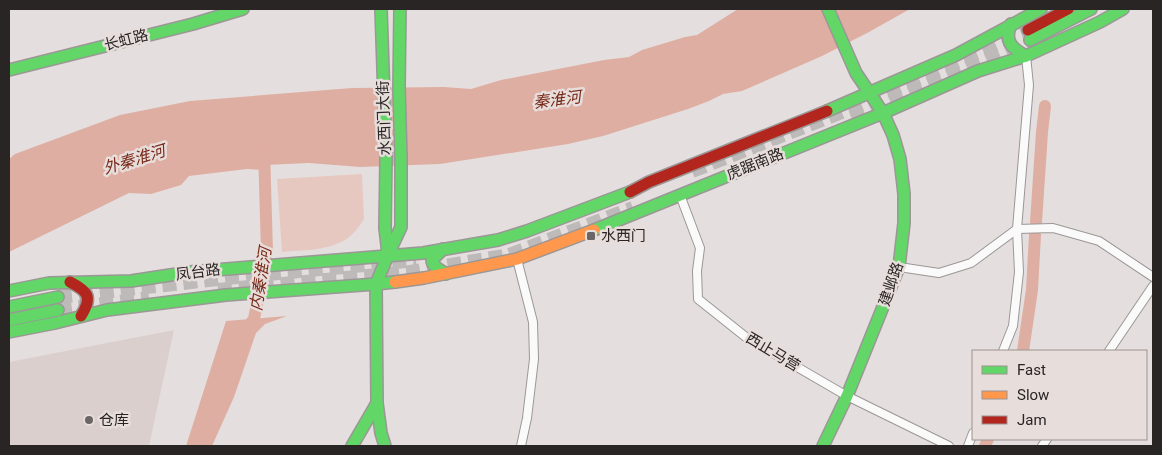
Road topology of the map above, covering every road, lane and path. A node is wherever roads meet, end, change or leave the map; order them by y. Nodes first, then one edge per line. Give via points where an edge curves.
1 (243, 9) edge
2 (381, 9) edge
3 (400, 9) edge
4 (828, 9) edge
5 (1041, 9) edge
6 (1068, 9) edge
7 (1091, 9) edge
8 (1123, 9) edge
9 (1012, 24) junction
10 (1026, 56) junction
11 (9, 70) edge
12 (868, 93) junction
13 (883, 113) junction
14 (680, 195) junction
15 (1017, 229) junction
16 (442, 249) junction
17 (388, 255) junction
18 (516, 259) junction
19 (899, 266) junction
20 (446, 274) junction
21 (1153, 276) edge
22 (70, 282) junction
23 (376, 284) junction
24 (1153, 286) edge
25 (9, 291) edge
26 (58, 297) tunnel mouth
27 (9, 307) edge
28 (58, 310) tunnel mouth
29 (81, 316) junction
30 (9, 320) edge
31 (9, 332) edge
32 (1003, 350) edge
33 (1109, 350) edge
34 (847, 396) junction
35 (377, 403) junction
36 (352, 446) edge
37 (385, 446) edge
38 (521, 446) edge
39 (823, 446) edge
40 (949, 446) edge

1 - 11 main road, 长虹路
2 - 17 main road, 水西门大街
3 - 17 main road, 水西门大街 via 401,227
4 - 12 main road, 建邺路
5 - 9 main road, 虎踞南路
6 - 7 main road via 1029,35
8 - 10 main road, 虎踞南路
9 - 10 main road via 1008,31 1009,42
9 - 12 main road, 虎踞南路 via 956,55
10 - 13 main road, 虎踞南路 via 978,71
10 - 15 street via 1029,85
12 - 13 main road, 建邺路
12 - 16 main road, 虎踞南路 via 630,192 526,231 498,240
13 - 14 main road, 虎踞南路
13 - 19 main road, 建邺路 via 900,159 904,194
14 - 18 main road, 虎踞南路
14 - 34 street, 西止马营 via 700,248 698,299 747,338
15 - 19 street via 972,263 939,273
15 - 21 street via 1053,228 1099,241
15 - 32 street via 1018,272 1013,326
16 - 17 main road, 虎踞南路
16 - 20 main road via 432,264
17 - 22 main road, 凤台路 via 190,272 131,281
17 - 23 main road
18 - 20 main road, 虎踞南路
18 - 38 street via 533,322 534,359
19 - 34 main road, 建邺路
20 - 23 main road, 虎踞南路
22 - 25 main road, 凤台路
22 - 29 main road via 83,289 87,296 86,310
23 - 29 main road, 凤台路 via 226,295
23 - 35 main road
24 - 33 street
26 - 27 main road
28 - 30 main road
29 - 31 main road, 凤台路
34 - 39 main road, 建邺路
34 - 40 street, 西止马营
35 - 36 main road
35 - 37 main road

